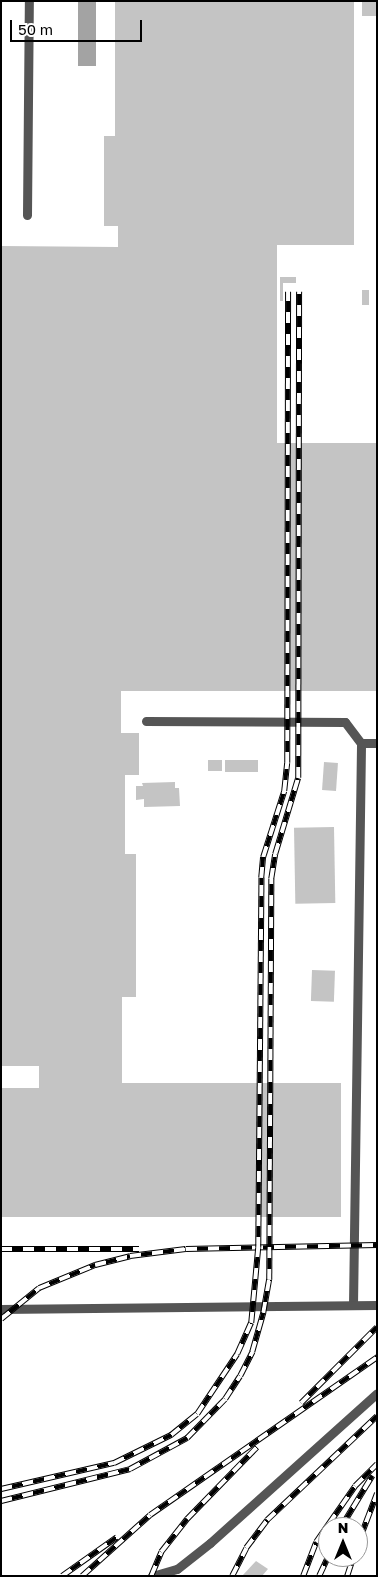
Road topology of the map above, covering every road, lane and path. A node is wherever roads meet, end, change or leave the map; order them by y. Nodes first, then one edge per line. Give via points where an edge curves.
1 (29, 1) edge
2 (27, 215) dead end
3 (146, 721) dead end
4 (361, 742) junction
5 (377, 743) edge
6 (353, 1305) junction
7 (377, 1305) edge
8 (1, 1309) edge
9 (377, 1393) edge
10 (152, 1576) edge

1 - 2 lane
3 - 4 lane via 345,722
4 - 5 lane
4 - 6 lane
6 - 7 lane
6 - 8 lane
9 - 10 lane via 210,1543 177,1568

